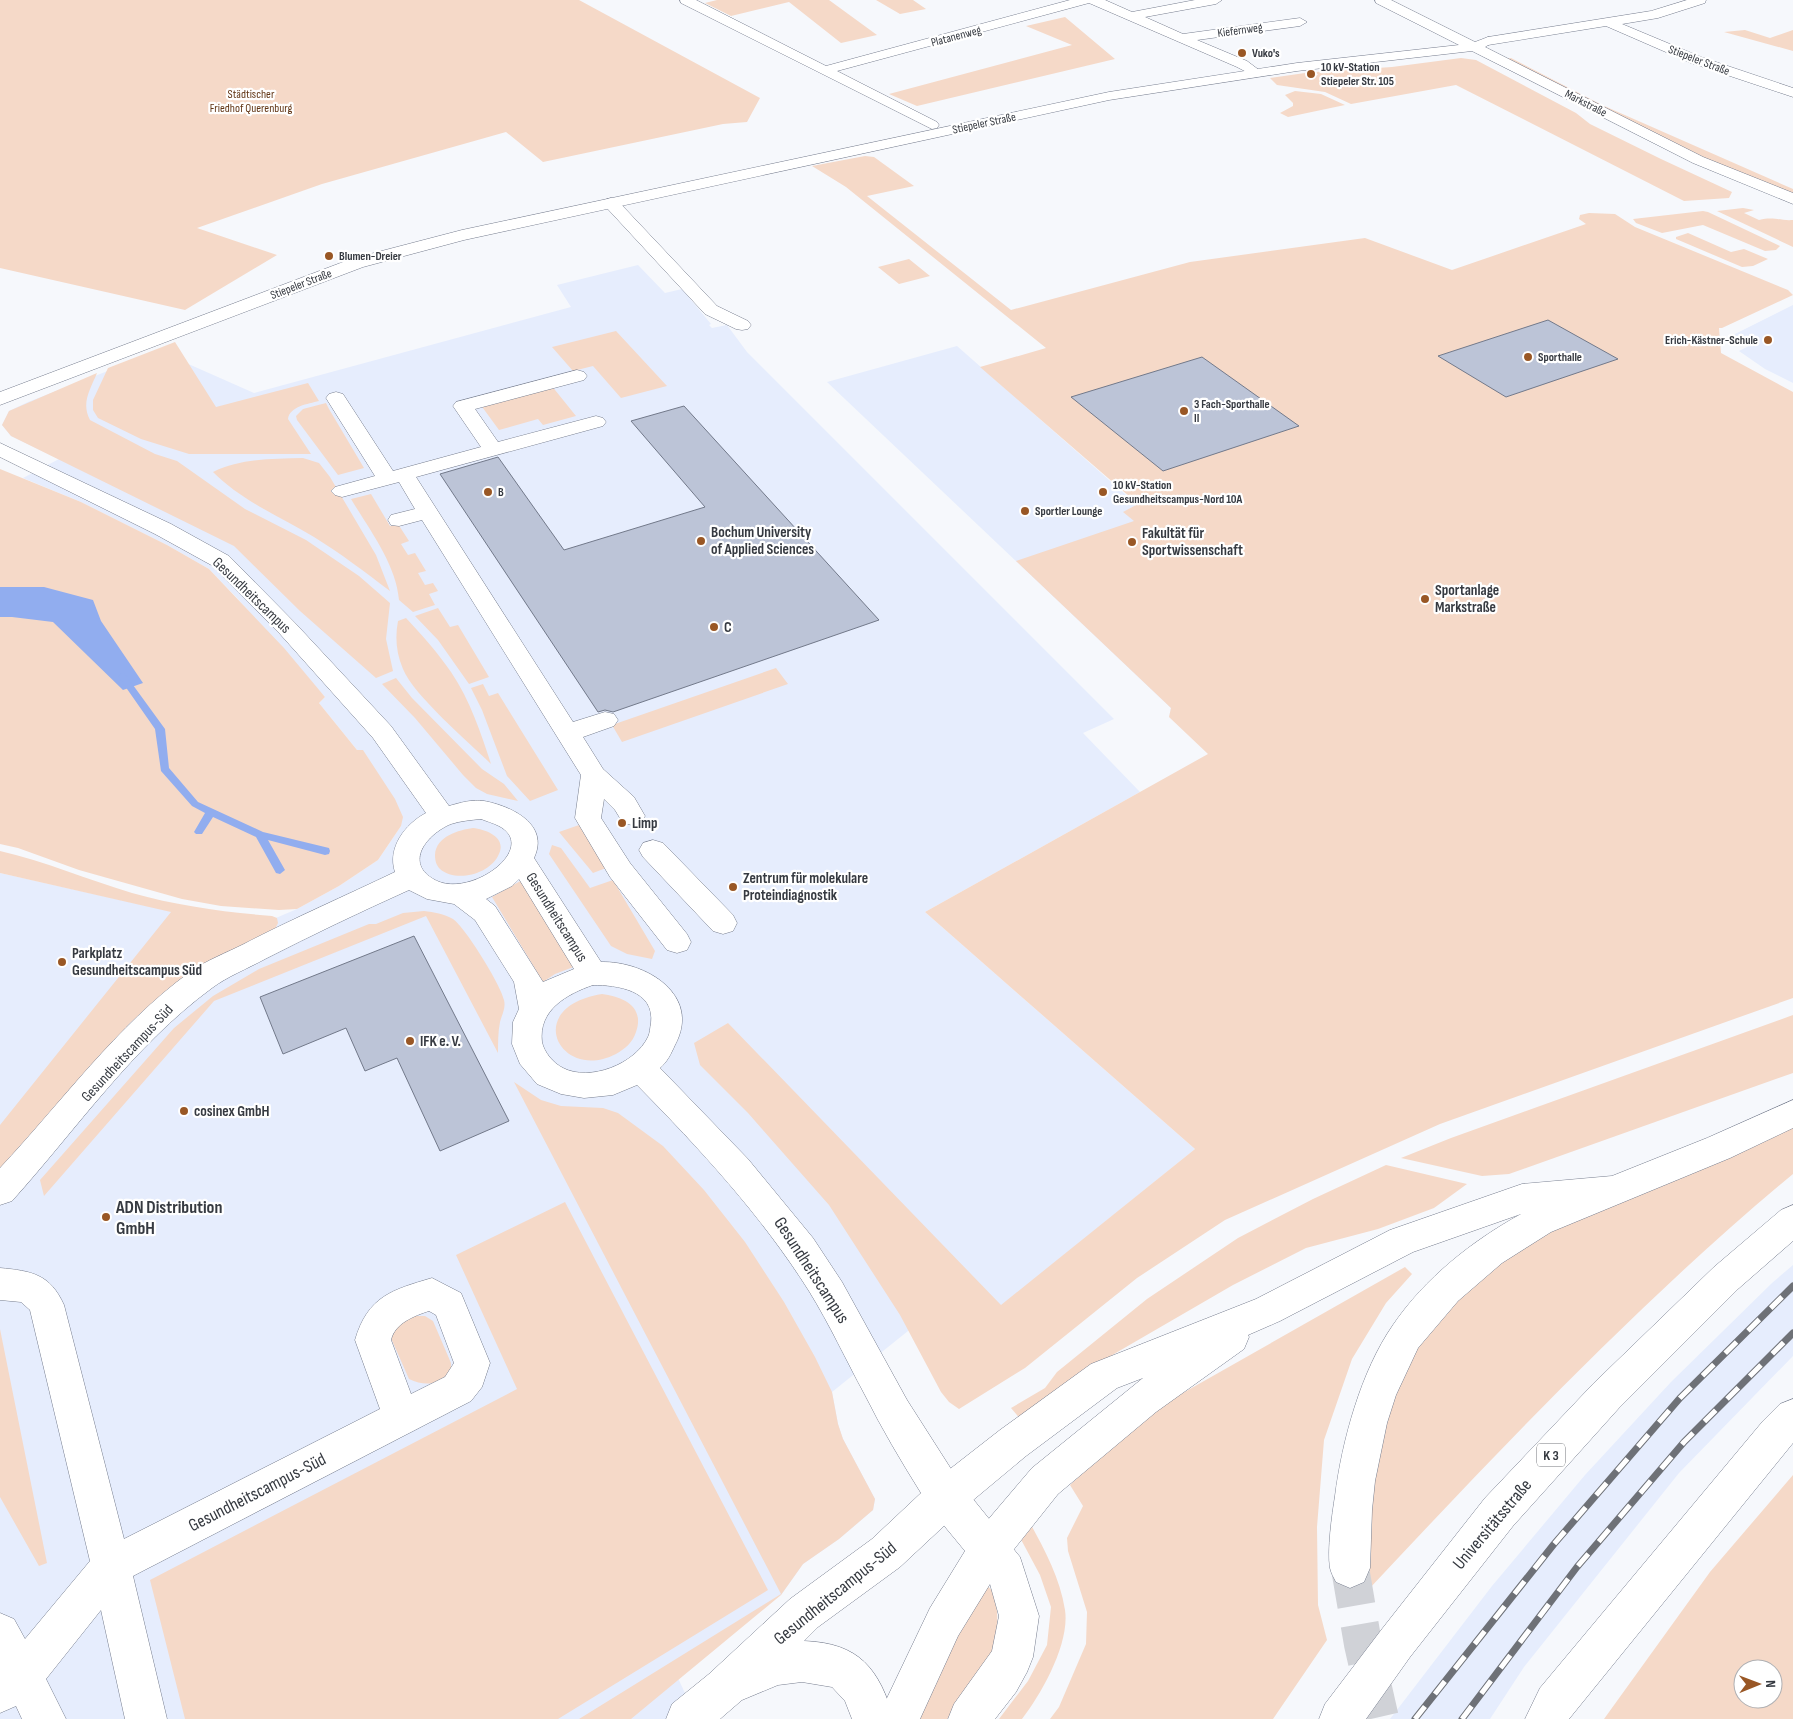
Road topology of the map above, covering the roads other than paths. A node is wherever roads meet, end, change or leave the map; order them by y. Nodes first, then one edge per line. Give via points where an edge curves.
1 (1085, 0) edge
2 (1094, 0) edge
3 (1216, 0) edge
4 (1382, 0) edge
5 (1400, 0) edge
6 (1700, 0) edge
7 (693, 1) edge
8 (1680, 2) edge
9 (1130, 16) junction
10 (1300, 22) dead end
11 (1607, 22) junction
12 (1180, 38) junction
13 (1488, 41) junction
14 (1468, 44) junction
15 (826, 70) junction
16 (1256, 73) junction
17 (1793, 92) edge
18 (932, 125) dead end
19 (1793, 184) edge
20 (1793, 199) edge
21 (611, 203) junction
22 (742, 325) dead end
23 (577, 376) dead end
24 (336, 398) dead end
25 (0, 399) edge
26 (596, 422) dead end
27 (0, 449) edge
28 (493, 450) junction
29 (384, 482) junction
30 (341, 489) dead end
31 (427, 512) junction
32 (399, 520) dead end
33 (605, 720) dead end
34 (567, 733) junction
35 (594, 775) junction
36 (443, 816) junction
37 (632, 816) dead end
38 (521, 860) junction
39 (614, 872) junction
40 (411, 877) junction
41 (460, 894) junction
42 (723, 923) dead end
43 (676, 942) dead end
44 (593, 974) junction
45 (534, 1010) junction
46 (641, 1069) junction
47 (1793, 1113) edge
48 (1615, 1190) junction
49 (0, 1191) edge
50 (1793, 1220) edge
51 (0, 1284) edge
52 (1268, 1310) junction
53 (1793, 1417) edge
54 (402, 1418) dead end
55 (946, 1497) junction
56 (989, 1549) junction
57 (111, 1566) junction
58 (1350, 1568) tunnel mouth
59 (0, 1633) edge
60 (11, 1684) edge
61 (724, 1689) junction
62 (45, 1719) edge
63 (146, 1719) edge
64 (687, 1719) edge
65 (873, 1719) edge
66 (898, 1719) edge
67 (969, 1719) edge
68 (1340, 1719) edge
69 (1546, 1719) edge

1 - 15 main road, Platanenweg
2 - 9 main road, Kiefernweg
3 - 9 main road
4 - 14 main road, Markstraße
5 - 13 main road, Markstraße
6 - 8 main road, Stiepeler Straße
7 - 15 main road
8 - 11 main road, Stiepeler Straße via 1653,15
9 - 12 main road, Kiefernweg
10 - 12 main road, Kiefernweg
11 - 13 main road, Stiepeler Straße
11 - 17 main road, Stiepeler Straße via 1696,60
12 - 16 main road, Kiefernweg
13 - 14 main road, Stiepeler Straße
13 - 19 main road, Markstraße via 1660,128
14 - 16 main road, Stiepeler Straße
14 - 20 main road, Markstraße via 1690,156
15 - 18 main road
16 - 21 main road, Stiepeler Straße via 1109,96
21 - 22 main road via 711,310
21 - 25 main road, Stiepeler Straße via 462,235 357,263
23 - 28 main road via 463,406
24 - 29 main road
26 - 28 main road
27 - 36 main road, Gesundheitscampus via 163,529 221,562 288,629 382,732
28 - 29 main road
29 - 30 main road
29 - 31 main road
31 - 32 main road
31 - 34 main road
33 - 34 main road
34 - 35 main road
35 - 37 main road via 625,804
35 - 39 main road via 588,818
36 - 38 main road, Gesundheitscampus via 482,810 514,821 522,832 525,846
36 - 40 main road, Gesundheitscampus via 416,834 408,846 405,859
38 - 41 main road, Gesundheitscampus via 498,883 480,891
38 - 44 main road, Gesundheitscampus
39 - 42 main road via 656,853
39 - 43 main road
40 - 41 main road, Gesundheitscampus via 426,889 442,894
40 - 49 main road, Gesundheitscampus-Süd via 202,979 159,1014 129,1045
41 - 45 main road, Gesundheitscampus via 491,921 528,980
44 - 45 main road, Gesundheitscampus via 562,985 549,993
44 - 46 main road, Gesundheitscampus via 615,974 635,979 652,989 664,1003 668,1020 666,1037 656,1054
45 - 46 main road, Gesundheitscampus via 526,1028 527,1047 535,1064 550,1077 572,1084 595,1086 619,1080
46 - 55 main road, Gesundheitscampus via 735,1167 794,1238 821,1278 886,1399
47 - 48 main road via 1759,1131
48 - 52 main road via 1522,1199 1479,1213 1402,1242
48 - 58 main road via 1539,1222 1480,1257 1436,1298 1402,1341 1376,1398 1358,1463 1350,1527
50 - 68 main road, Universitätsstraße / K 3 via 1726,1278 1606,1396 1499,1512
51 - 57 main road via 28,1287 39,1293 46,1305
52 - 55 main road, Gesundheitscampus-Süd via 1104,1376
52 - 56 main road via 1143,1399 1063,1465 1028,1500
53 - 69 main road via 1562,1695
54 - 57 main road, Gesundheitscampus-Süd
55 - 56 main road, Gesundheitscampus
55 - 61 main road, Gesundheitscampus-Süd via 886,1554 804,1612
56 - 66 main road via 944,1622
56 - 67 main road, Gesundheitscampus via 1006,1572 1015,1598 1019,1616 1017,1636 1012,1657 1001,1677
57 - 60 main road, Gesundheitscampus-Süd
57 - 63 main road
59 - 60 main road
60 - 62 main road
61 - 64 main road, Gesundheitscampus-Süd
61 - 65 main road, Gesundheitscampus-Süd via 782,1663 830,1664 846,1671 858,1682 868,1700

